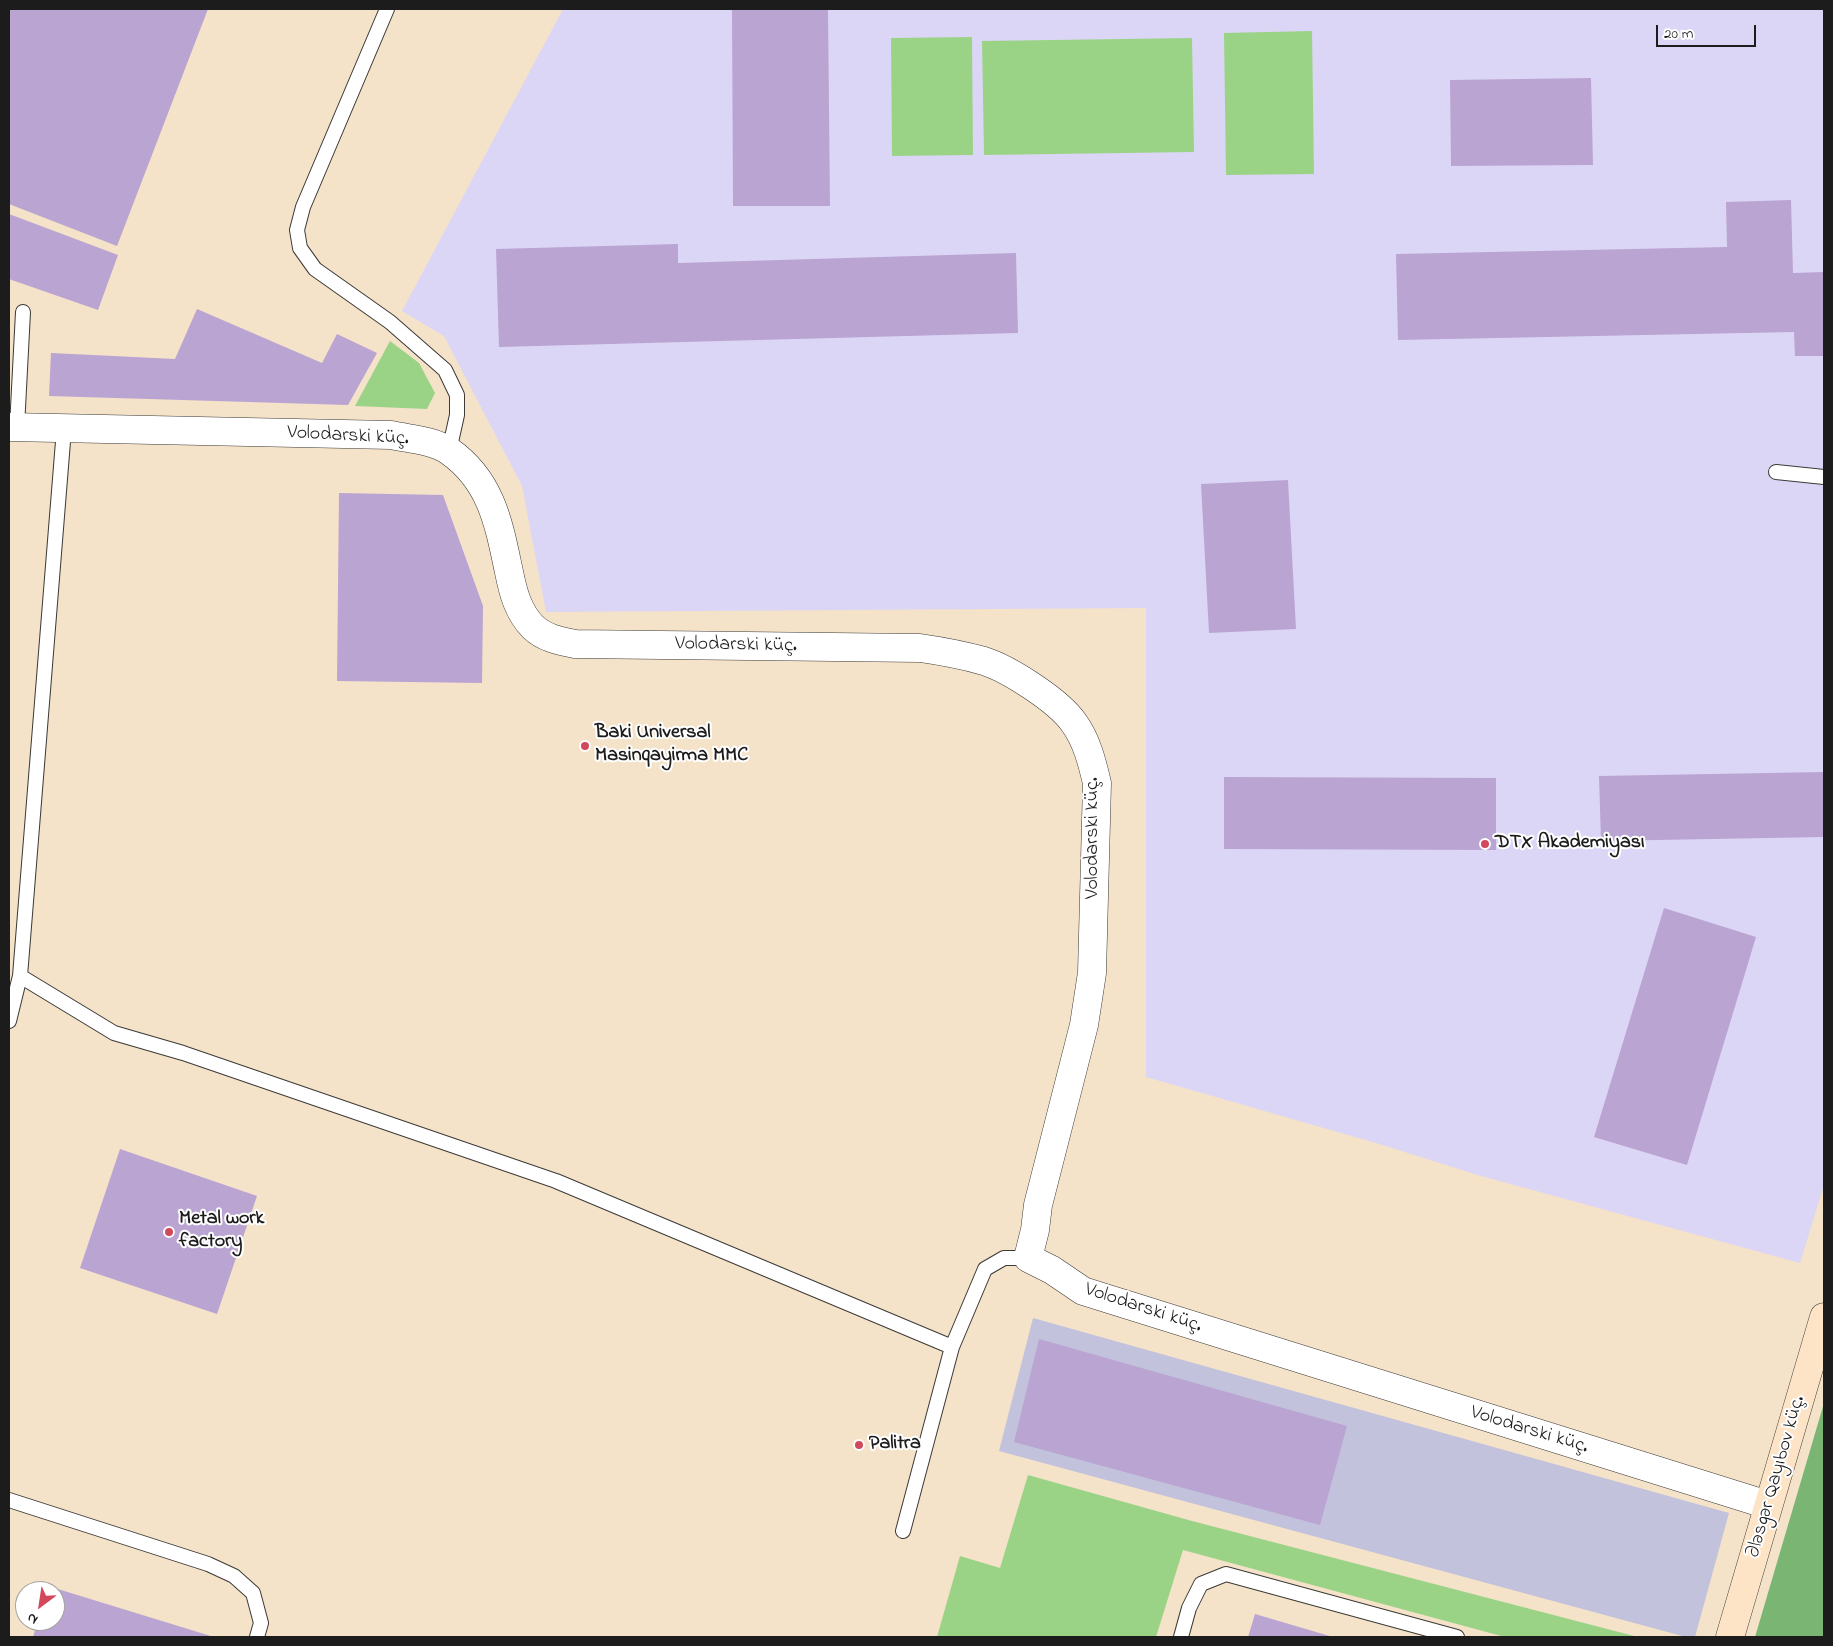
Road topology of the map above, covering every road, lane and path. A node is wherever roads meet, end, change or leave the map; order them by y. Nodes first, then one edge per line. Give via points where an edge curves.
1 (387, 9) edge
2 (23, 312) dead end
3 (13, 427) edge
4 (64, 429) junction
5 (449, 451) junction
6 (1776, 472) dead end
7 (1824, 477) edge
8 (20, 976) junction
9 (9, 1021) edge
10 (1028, 1258) junction
11 (1824, 1317) edge
12 (952, 1347) junction
13 (9, 1500) edge
14 (1768, 1505) junction
15 (903, 1531) dead end
16 (257, 1637) edge
17 (1181, 1637) edge
18 (1456, 1637) edge
19 (1730, 1637) edge

1 - 5 lane via 303,207 297,230 300,248 315,269 390,322 445,370 457,395 457,415
2 - 3 lane
3 - 4 street, Volodarski küç.
4 - 5 street, Volodarski küç. via 391,435 424,441
4 - 8 lane
5 - 10 street, Volodarski küç. via 472,473 490,498 521,613 534,628 552,639 575,644 920,648 948,652 986,661 1026,682 1056,704 1074,723 1090,754 1097,783 1092,973 1084,1025 1038,1205
6 - 7 lane
8 - 9 lane
8 - 12 lane via 114,1033 183,1053 556,1181
10 - 12 lane via 1004,1258 985,1269
10 - 14 street, Volodarski küç. via 1082,1291
11 - 14 main road, Ələsgər Qayıbov küç.
12 - 15 lane
13 - 16 lane via 208,1564 234,1576 253,1593 261,1623
14 - 19 main road, Ələsgər Qayıbov küç.
17 - 18 lane via 1189,1608 1201,1584 1226,1574

